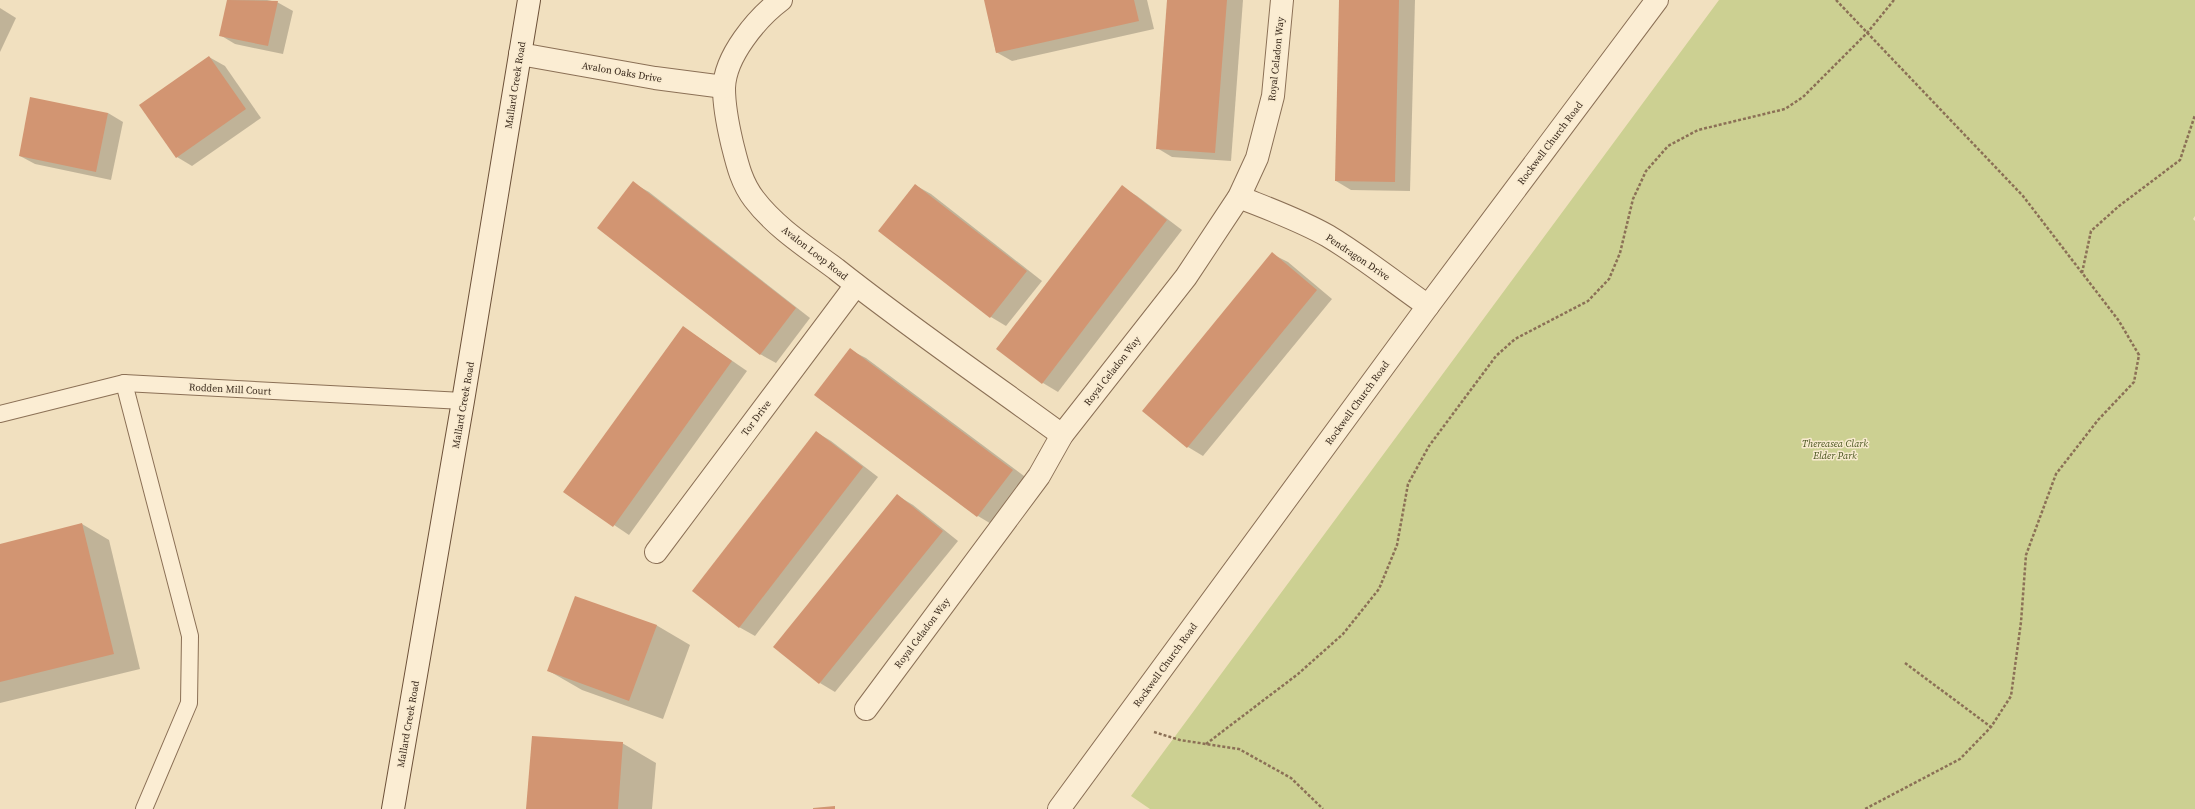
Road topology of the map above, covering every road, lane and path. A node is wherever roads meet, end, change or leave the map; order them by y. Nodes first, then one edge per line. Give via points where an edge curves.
1 (529, 0) edge
2 (1282, 0) edge
3 (1658, 0) edge
4 (1836, 0) edge
5 (1894, 0) edge
6 (768, 3) edge
7 (1866, 32) junction
8 (520, 54) junction
9 (724, 87) junction
10 (2195, 115) edge
11 (1239, 197) junction
12 (2082, 273) junction
13 (856, 285) junction
14 (1428, 306) junction
15 (124, 383) junction
16 (463, 401) junction
17 (0, 414) edge
18 (1062, 435) junction
19 (656, 552) dead end
20 (1905, 663) dead end
21 (866, 709) dead end
22 (1123, 722) junction
23 (1991, 727) junction
24 (1206, 744) junction
25 (144, 809) edge
26 (393, 809) edge
27 (1059, 809) edge
28 (1323, 809) edge
29 (1865, 809) edge

1 - 8 street, Mallard Creek Road
2 - 11 street, Royal Celadon Way via 1273,96 1257,158
3 - 14 street, Rockwell Church Road
4 - 7 path
5 - 7 path
6 - 9 street, Avalon Loop Road via 730,62
7 - 12 path via 2023,196
7 - 24 path via 1803,97 1785,109 1698,130 1668,146 1646,170 1633,199 1620,253 1609,279 1588,301 1515,339 1496,356 1429,446 1408,484 1398,545 1379,589 1343,634 1298,674
8 - 9 street, Avalon Oaks Drive via 655,78
8 - 16 street, Mallard Creek Road
9 - 13 street, Avalon Loop Road via 730,134 739,174 754,199 778,224
10 - 12 path via 2180,160 2119,206 2091,231
11 - 14 street, Pendragon Drive via 1326,235
11 - 18 street, Royal Celadon Way via 1186,278
12 - 23 path via 2119,321 2139,355 2134,382 2098,420 2056,474 2026,555 2021,622 2011,696
13 - 18 street, Avalon Loop Road
13 - 19 street, Tor Drive
14 - 22 street, Rockwell Church Road
15 - 16 lane, Rodden Mill Court
15 - 17 lane, Rodden Mill Court
15 - 25 lane via 190,636 189,703
16 - 26 street, Mallard Creek Road
18 - 21 street, Royal Celadon Way via 1039,476
20 - 23 path
22 - 24 path via 1180,740
22 - 27 street, Rockwell Church Road
23 - 29 path via 1960,759
24 - 28 path via 1239,749 1292,778

